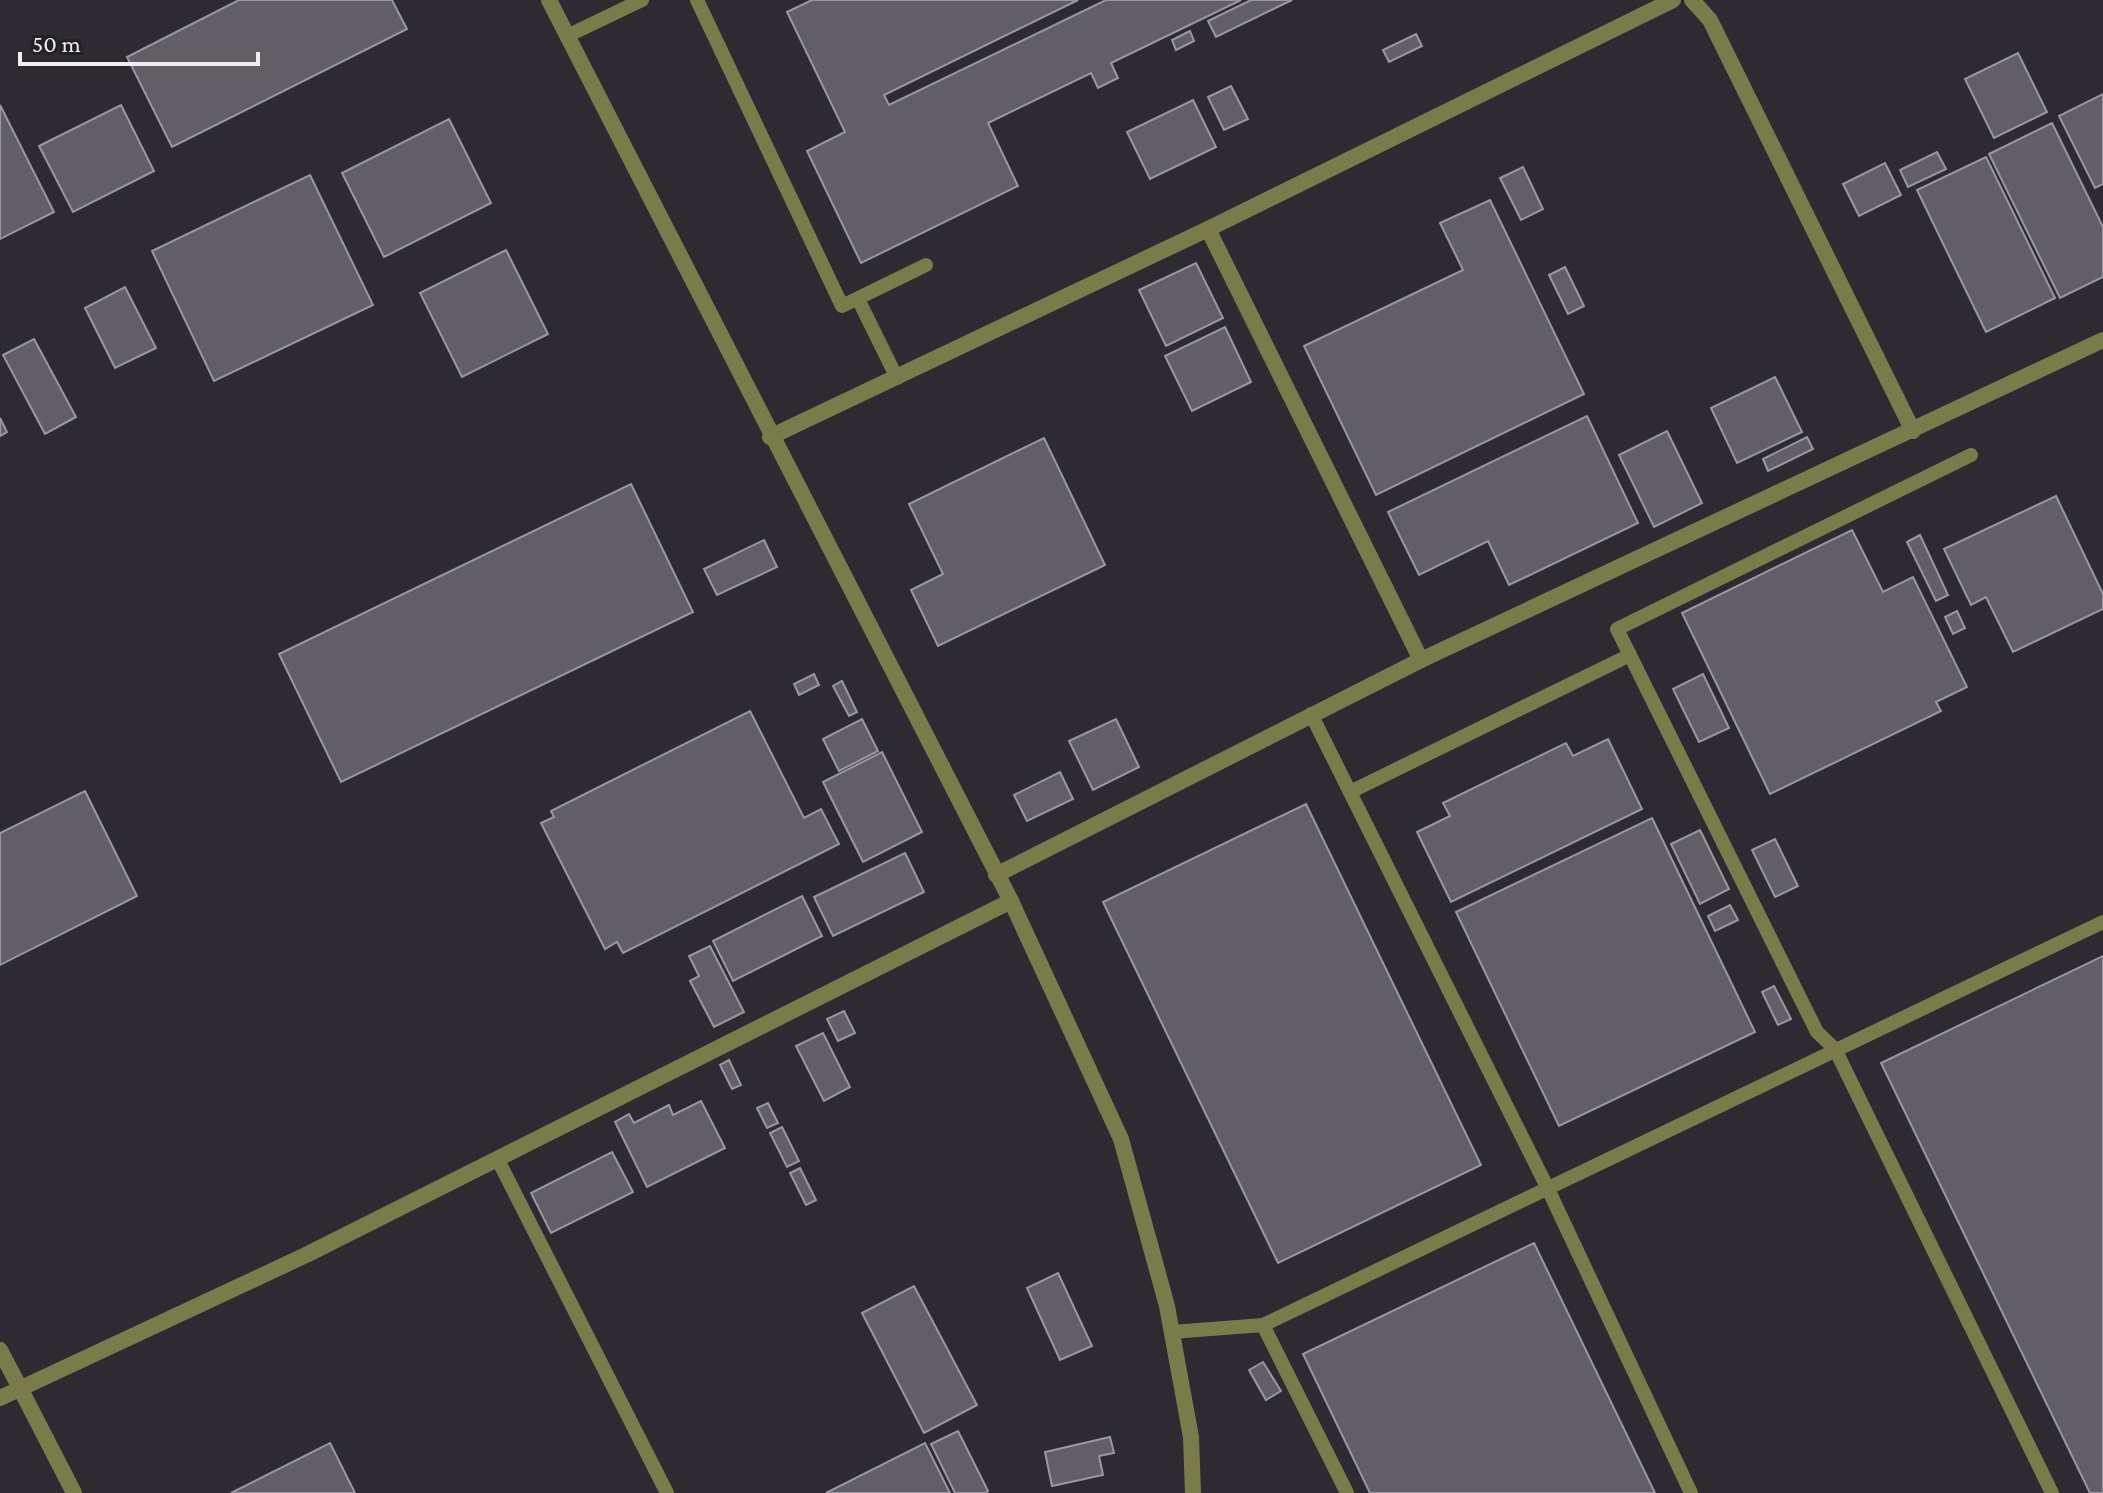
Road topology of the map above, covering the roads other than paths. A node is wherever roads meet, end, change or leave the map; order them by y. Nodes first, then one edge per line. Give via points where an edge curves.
1 (549, 0) edge
2 (642, 0) edge
3 (697, 0) edge
4 (1673, 0) edge
5 (1692, 0) edge
6 (567, 36) junction
7 (1208, 229) junction
8 (926, 265) dead end
9 (858, 299) junction
10 (2103, 340) edge
11 (897, 378) junction
12 (1913, 431) junction
13 (770, 437) junction
14 (1971, 455) dead end
15 (1630, 655) junction
16 (1421, 660) junction
17 (1311, 714) junction
18 (1350, 792) junction
19 (996, 875) junction
20 (1011, 901) junction
21 (2103, 922) edge
22 (1835, 1049) junction
23 (498, 1160) junction
24 (1548, 1189) junction
25 (1263, 1325) junction
26 (1172, 1332) junction
27 (0, 1350) edge
28 (20, 1388) junction
29 (0, 1398) edge
30 (74, 1493) edge
31 (667, 1493) edge
32 (1193, 1493) edge
33 (1347, 1493) edge
34 (1691, 1493) edge
35 (2052, 1493) edge

1 - 6 street
2 - 6 lane
3 - 9 lane via 842,306
4 - 7 street
5 - 12 street via 1710,20
6 - 13 street
7 - 11 street
7 - 16 street
8 - 9 lane
9 - 11 lane
10 - 12 street
11 - 13 street
12 - 16 street
13 - 19 street
14 - 15 lane via 1617,629
15 - 18 lane
15 - 22 lane via 1817,1032
16 - 17 street
17 - 18 lane
17 - 19 street
18 - 24 lane
19 - 20 street
20 - 23 street
20 - 26 street via 1121,1139
21 - 22 lane
22 - 24 lane
22 - 35 lane
23 - 28 street
23 - 31 lane
24 - 25 lane
24 - 34 lane
25 - 26 lane
25 - 33 lane
26 - 32 street via 1191,1437
27 - 28 street
28 - 29 street
28 - 30 street

